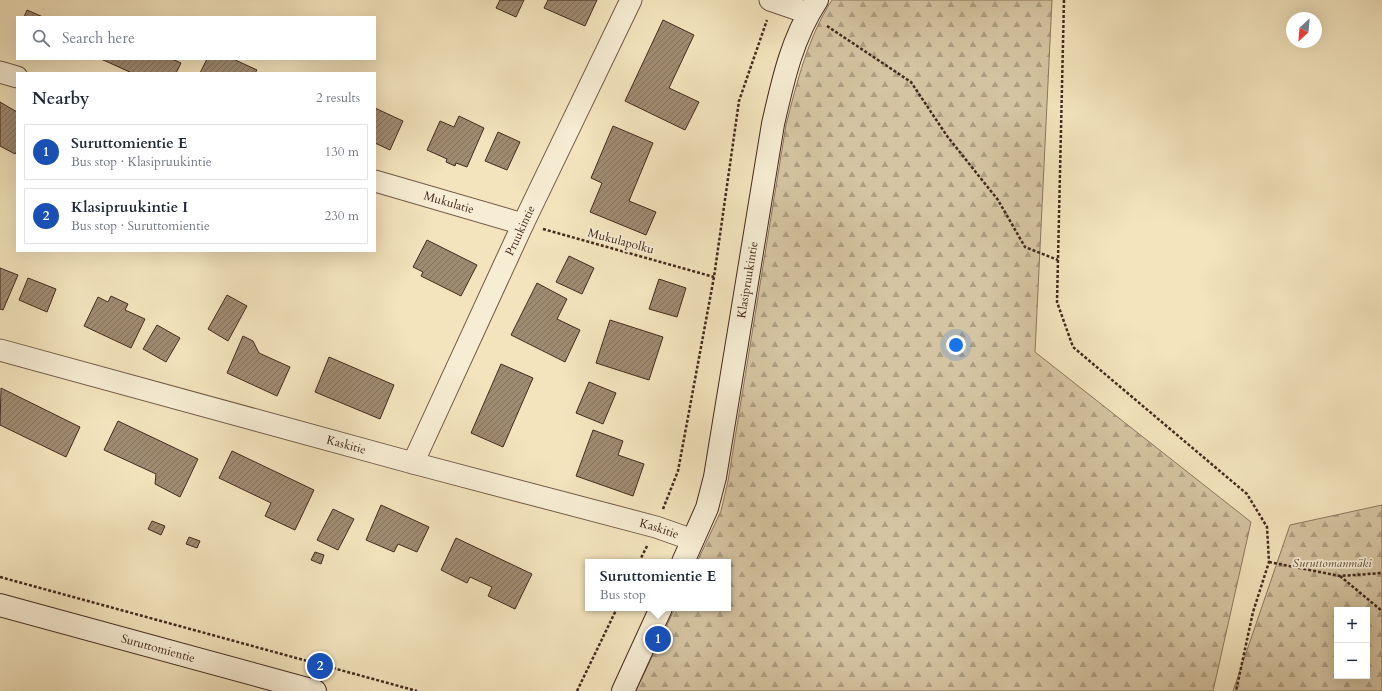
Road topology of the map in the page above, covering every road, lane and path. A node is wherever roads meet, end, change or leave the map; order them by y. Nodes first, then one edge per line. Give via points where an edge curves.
1 (631, 0) edge
2 (1064, 0) edge
3 (772, 1) edge
4 (813, 7) edge
5 (0, 72) edge
6 (16, 77) edge
7 (376, 181) edge
8 (523, 224) junction
9 (1058, 260) junction
10 (714, 276) junction
11 (0, 350) edge
12 (412, 463) junction
13 (656, 527) junction
14 (693, 540) junction
15 (640, 559) edge
16 (684, 559) edge
17 (1269, 562) junction
18 (1382, 573) edge
19 (1340, 576) junction
20 (0, 577) edge
21 (0, 605) edge
22 (616, 611) edge
23 (661, 611) edge
24 (1382, 611) edge
25 (316, 691) edge
26 (417, 691) edge
27 (577, 691) edge
28 (623, 691) edge
29 (1236, 691) edge

1 - 8 street, Pruukintie
2 - 9 path
3 - 4 street
3 - 10 path via 739,101
4 - 9 path via 911,82 947,136 998,200 1025,247
4 - 14 main road, Klasipruukintie via 795,40 781,88 718,462 707,508
5 - 6 street
7 - 8 street, Mukulatie
8 - 10 path, Mukulapolku
8 - 12 street, Pruukintie
9 - 17 path via 1057,302 1073,346 1247,494 1267,527
10 - 13 path via 678,471
11 - 12 street, Kaskitie
12 - 13 street, Kaskitie
13 - 14 street, Kaskitie
13 - 15 path
14 - 16 main road, Klasipruukintie
17 - 19 path
17 - 29 path via 1253,612
18 - 19 path
19 - 24 path
20 - 26 path
21 - 25 main road, Suruttomientie
22 - 27 path
23 - 28 main road

